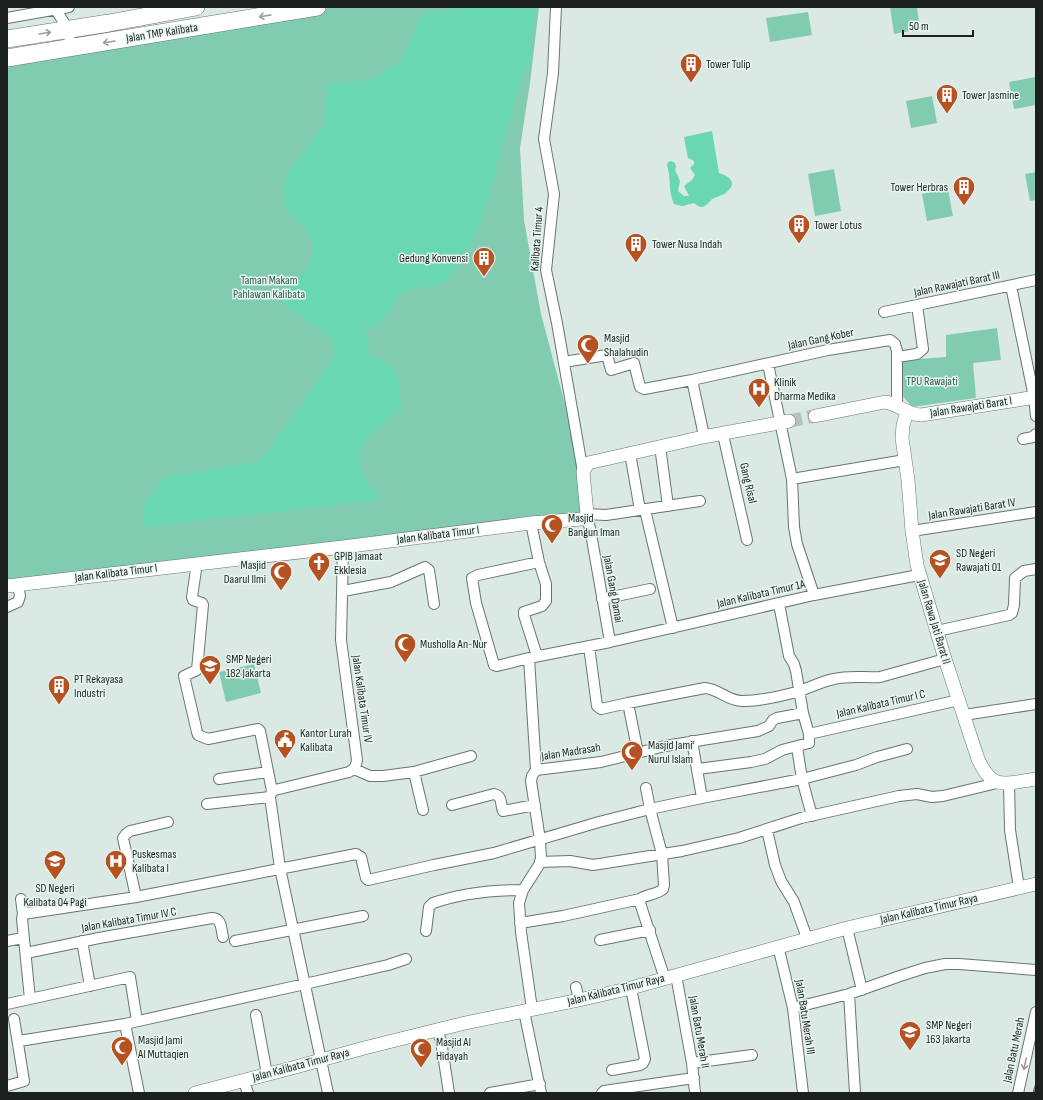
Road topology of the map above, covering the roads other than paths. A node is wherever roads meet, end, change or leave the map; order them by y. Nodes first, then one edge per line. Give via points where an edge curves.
1 (69, 7) edge
2 (196, 7) edge
3 (317, 7) edge
4 (556, 7) edge
5 (54, 8) edge
6 (168, 12) junction
7 (7, 18) edge
8 (68, 29) junction
9 (174, 31) junction
10 (7, 40) edge
11 (71, 48) junction
12 (7, 58) edge
13 (1036, 280) edge
14 (1011, 286) junction
15 (917, 305) junction
16 (884, 312) dead end
17 (897, 357) junction
18 (564, 362) junction
19 (768, 364) junction
20 (692, 380) junction
21 (1035, 397) edge
22 (902, 408) junction
23 (815, 416) tunnel mouth
24 (1036, 416) edge
25 (784, 422) junction
26 (721, 433) junction
27 (1036, 434) edge
28 (703, 437) junction
29 (1024, 439) dead end
30 (660, 446) junction
31 (630, 453) junction
32 (905, 460) junction
33 (583, 472) junction
34 (792, 479) junction
35 (700, 501) dead end
36 (668, 506) junction
37 (643, 510) junction
38 (1036, 512) edge
39 (587, 515) junction
40 (531, 523) junction
41 (912, 531) junction
42 (747, 540) dead end
43 (343, 547) junction
44 (540, 562) junction
45 (197, 563) junction
46 (1036, 569) edge
47 (919, 574) junction
48 (13, 585) edge
49 (650, 589) dead end
50 (343, 591) junction
51 (814, 595) junction
52 (602, 599) junction
53 (434, 604) dead end
54 (779, 604) junction
55 (7, 607) edge
56 (673, 628) junction
57 (937, 631) junction
58 (610, 642) junction
59 (589, 646) junction
60 (533, 657) junction
61 (945, 658) junction
62 (799, 691) junction
63 (959, 700) junction
64 (628, 703) junction
65 (1036, 704) edge
66 (803, 713) junction
67 (964, 715) junction
68 (809, 734) junction
69 (692, 741) junction
70 (797, 747) junction
71 (907, 750) dead end
72 (638, 752) junction
73 (471, 756) dead end
74 (354, 769) junction
75 (698, 769) junction
76 (536, 770) junction
77 (268, 772) junction
78 (414, 772) junction
79 (219, 779) dead end
80 (802, 779) junction
81 (1036, 779) edge
82 (1003, 783) junction
83 (646, 788) dead end
84 (271, 794) junction
85 (702, 798) junction
86 (207, 804) dead end
87 (452, 805) dead end
88 (535, 805) junction
89 (650, 809) junction
90 (423, 810) dead end
91 (812, 816) junction
92 (168, 822) dead end
93 (767, 830) junction
94 (540, 840) junction
95 (662, 854) junction
96 (540, 862) junction
97 (280, 868) junction
98 (1036, 884) edge
99 (1019, 888) junction
100 (523, 890) junction
101 (136, 897) junction
102 (21, 899) dead end
103 (640, 900) junction
104 (23, 914) junction
105 (363, 916) dead end
106 (520, 923) junction
107 (847, 928) junction
108 (293, 930) junction
109 (650, 930) junction
110 (426, 931) dead end
111 (223, 937) dead end
112 (23, 938) junction
113 (806, 938) junction
114 (600, 940) dead end
115 (7, 941) edge
116 (82, 941) junction
117 (234, 941) dead end
118 (778, 946) junction
119 (26, 953) junction
120 (406, 959) dead end
121 (1036, 970) edge
122 (670, 977) junction
123 (305, 984) junction
124 (90, 986) junction
125 (576, 987) dead end
126 (631, 988) junction
127 (862, 990) junction
128 (849, 994) junction
129 (30, 999) junction
130 (578, 1000) junction
131 (7, 1004) edge
132 (793, 1008) junction
133 (528, 1010) junction
134 (1036, 1012) edge
135 (256, 1015) dead end
136 (14, 1019) dead end
137 (137, 1021) junction
138 (125, 1024) junction
139 (437, 1030) junction
140 (19, 1041) junction
141 (752, 1055) dead end
142 (321, 1060) junction
143 (692, 1063) junction
144 (612, 1070) dead end
145 (267, 1074) junction
146 (694, 1078) junction
147 (243, 1080) junction
148 (7, 1086) edge
149 (541, 1088) edge
150 (139, 1093) edge
151 (195, 1093) edge
152 (248, 1093) edge
153 (328, 1093) edge
154 (449, 1093) edge
155 (490, 1093) edge
156 (602, 1093) edge
157 (695, 1093) edge
158 (803, 1093) edge
159 (855, 1093) edge
160 (1018, 1093) edge

1 - 5 street
2 - 6 main road, Jalan TMP Kalibata
3 -> 9 main road, Jalan TMP Kalibata
4 - 18 street, Kalibata Timur 4 via 553,73 544,139 554,194 546,270
5 - 7 street
5 - 8 street
6 - 8 main road, Jalan TMP Kalibata
6 - 9 main road via 164,17 164,24
10 -> 8 main road, Jalan TMP Kalibata
8 - 11 street
9 -> 11 main road, Jalan TMP Kalibata
11 - 12 main road, Jalan TMP Kalibata
13 - 14 street, Jalan Rawajati Barat III
14 - 15 street, Jalan Rawajati Barat III
14 - 21 street
15 - 16 street, Jalan Rawajati Barat III
15 - 17 street via 923,349 917,354
17 - 19 street, Jalan Gang Kober via 895,344 887,340
17 - 22 street, Jalan Gang Kober
18 - 20 street, Jalan Gang Kober via 607,355 611,370 634,363 640,387 644,389
18 - 33 street, Kalibata Timur 4
19 - 20 street, Jalan Gang Kober
19 - 25 street
20 - 28 street
21 - 22 street, Jalan Rawajati Barat I via 921,415 915,415
21 - 24 street
22 - 23 street via 880,402
22 - 32 street, Jalan Rawa Jati Barat II
25 - 26 street
25 - 34 street via 781,425
26 - 28 street
26 - 42 street, Gang Risal
27 - 29 street
28 - 30 street
30 - 31 street
30 - 36 street
31 - 33 street via 588,464
31 - 37 street
32 - 34 street
32 - 41 street, Jalan Rawa Jati Barat II
33 - 39 street
34 - 51 street via 796,544
35 - 36 street
36 - 37 street
37 - 39 street
37 - 56 street
38 - 41 street, Jalan Rawajati Barat IV
39 - 40 street, Jalan Kalibata Timur I via 582,519
39 - 52 street, Jalan Gang Damai
40 - 43 street, Jalan Kalibata Timur I
40 - 44 street
41 - 47 street, Jalan Rawa Jati Barat II
43 - 45 street, Jalan Kalibata Timur I
43 - 50 street, Jalan Kalibata Timur IV
44 - 60 street via 546,584 546,601 542,606 524,612
44 - 60 street, Jalan Kalibata Timur 1A via 472,578 476,603 494,665
45 - 48 street, Jalan Kalibata Timur I
45 - 77 street via 192,597 203,605 197,670 184,676 196,732 208,738 258,729
46 - 57 street via 1024,571 1015,578 1014,605 1009,615
47 - 51 street, Jalan Kalibata Timur 1A
47 - 57 street, Jalan Rawa Jati Barat II
48 - 55 street via 20,596 18,602
49 - 52 street
50 - 53 street via 377,586 425,567 429,570
50 - 74 street, Jalan Kalibata Timur IV via 341,640 357,760
51 - 54 street, Jalan Kalibata Timur 1A
52 - 58 street, Jalan Gang Damai
54 - 56 street, Jalan Kalibata Timur 1A
54 - 62 street
56 - 58 street, Jalan Kalibata Timur 1A
57 - 61 street, Jalan Rawa Jati Barat II
58 - 59 street, Jalan Kalibata Timur 1A
59 - 60 street, Jalan Kalibata Timur 1A
59 - 64 street via 598,708
60 - 76 street
61 - 62 street via 880,676 834,679
61 - 63 street, Jalan Rawa Jati Barat II
62 - 64 street via 763,699 737,701 705,688
62 - 66 street
63 - 67 street, Jalan Rawa Jati Barat II
63 - 68 street, Jalan Kalibata Timur I C
64 - 72 street
65 - 67 street
66 - 68 street
66 - 69 street, Jalan Madrasah via 777,718 769,726 758,731
67 - 82 street, Jalan Rawa Jati Barat II via 983,770 990,778
68 - 70 street via 809,743
69 - 72 street, Jalan Madrasah
69 - 75 street
70 - 75 street via 782,750 765,759
70 - 80 street
71 - 80 street
72 - 76 street, Jalan Madrasah via 601,762
73 - 78 street
74 - 78 street via 376,777
74 - 84 street
75 - 85 street
76 - 88 street, Jalan Madrasah via 531,781
77 - 79 street
77 - 84 street
78 - 90 street
80 - 85 street
80 - 91 street
81 - 82 street
82 - 91 street via 943,796 899,796
82 - 99 street
83 - 89 street
84 - 86 street
84 - 97 street
85 - 89 street
87 - 88 street via 494,794 501,798 503,811
88 - 94 street, Jalan Madrasah
89 - 94 street
89 - 95 street
91 - 93 street
92 - 101 street via 130,831 124,838
93 - 95 street via 724,842
93 - 113 street via 775,865 794,902
94 - 96 street, Jalan Madrasah
94 - 97 street via 494,853 368,880 361,857 356,854
95 - 96 street via 593,865 570,861
95 - 103 street via 663,889
96 - 100 street
97 - 101 street
97 - 108 street
98 - 99 street, Jalan Kalibata Timur Raya
99 - 107 street, Jalan Kalibata Timur Raya
100 - 106 street via 519,903
100 - 110 street via 469,893 433,903 429,907
101 - 104 street
102 - 104 street
103 - 106 street
103 - 109 street, Jalan Batu Merah II
104 - 112 street
105 - 108 street
106 - 133 street
107 - 113 street, Jalan Kalibata Timur Raya
107 - 127 street
108 - 117 street
108 - 123 street
109 - 114 street
109 - 122 street, Jalan Batu Merah II
111 - 116 street, Jalan Kalibata Timur IV C via 220,921 212,918
112 - 115 street
112 - 119 street
113 - 118 street, Jalan Kalibata Timur Raya
116 - 119 street, Jalan Kalibata Timur IV C
116 - 124 street
118 - 122 street, Jalan Kalibata Timur Raya
118 - 132 street, Jalan Batu Merah III
119 - 129 street
120 - 123 street
121 - 127 street via 945,964 906,974
122 - 126 street, Jalan Kalibata Timur Raya
122 - 143 street, Jalan Batu Merah II
123 - 137 street
123 - 142 street
124 - 129 street
124 - 137 street via 130,977
125 - 130 street
126 - 130 street, Jalan Kalibata Timur Raya
126 - 144 street via 645,1059 640,1065
127 - 128 street
128 - 132 street
128 - 159 street
129 - 131 street
130 - 133 street, Jalan Kalibata Timur Raya
132 - 158 street, Jalan Batu Merah III
133 - 139 street, Jalan Kalibata Timur Raya
133 - 149 street
134 -> 160 street, Jalan Batu Merah
135 - 145 street
136 - 140 street
137 - 138 street
138 - 140 street
138 - 150 street
139 - 142 street, Jalan Kalibata Timur Raya
139 - 154 street
140 - 148 street via 24,1081
141 - 143 street
142 - 145 street, Jalan Kalibata Timur Raya
142 - 153 street
143 - 146 street, Jalan Batu Merah II
145 - 147 street, Jalan Kalibata Timur Raya
146 - 156 street
146 - 157 street, Jalan Batu Merah II
147 - 151 street, Jalan Kalibata Timur Raya
147 - 152 street
149 - 155 street

